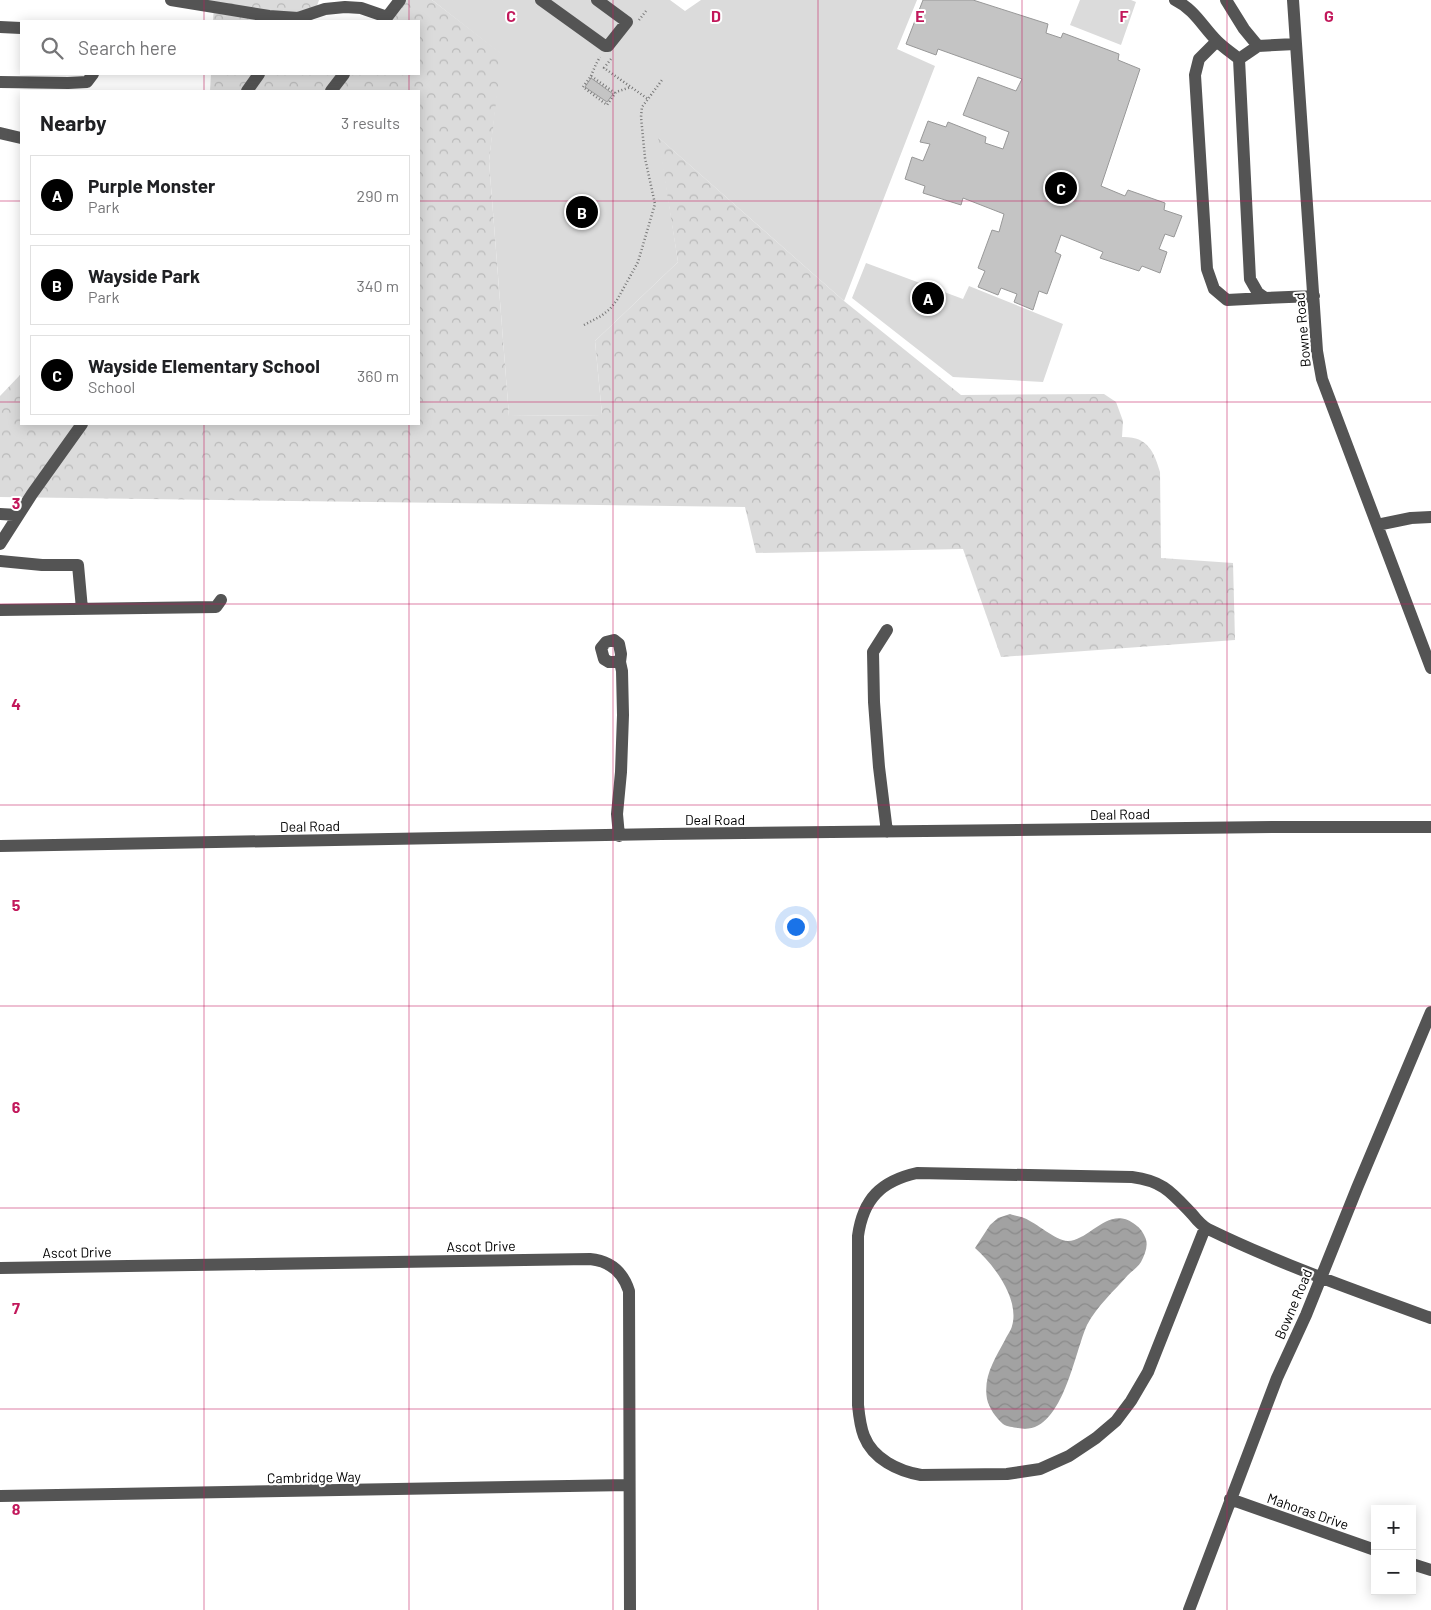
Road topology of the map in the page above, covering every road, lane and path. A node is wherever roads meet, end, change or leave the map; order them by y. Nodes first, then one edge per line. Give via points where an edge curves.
1 (171, 0) edge
2 (400, 0) edge
3 (541, 0) edge
4 (597, 0) edge
5 (1174, 0) edge
6 (1226, 0) edge
7 (1293, 0) edge
8 (646, 11) dead end
9 (305, 18) edge
10 (385, 19) edge
11 (635, 25) dead end
12 (0, 27) edge
13 (20, 28) edge
14 (1217, 41) junction
15 (1295, 44) junction
16 (1258, 46) junction
17 (615, 54) dead end
18 (1239, 59) junction
19 (596, 64) dead end
20 (92, 75) edge
21 (258, 75) edge
22 (343, 75) edge
23 (591, 76) junction
24 (662, 80) dead end
25 (0, 82) edge
26 (631, 87) junction
27 (247, 90) edge
28 (332, 90) edge
29 (615, 93) junction
30 (648, 99) junction
31 (0, 133) edge
32 (20, 138) edge
33 (1314, 296) junction
34 (1265, 298) junction
35 (584, 324) dead end
36 (81, 425) edge
37 (0, 514) edge
38 (18, 515) junction
39 (1431, 517) edge
40 (1377, 525) junction
41 (0, 544) edge
42 (0, 561) edge
43 (221, 600) dead end
44 (82, 609) junction
45 (0, 610) edge
46 (887, 630) dead end
47 (620, 662) dead end
48 (1431, 668) edge
49 (1431, 827) edge
50 (887, 832) junction
51 (619, 836) junction
52 (0, 846) edge
53 (1431, 1012) edge
54 (1205, 1228) junction
55 (0, 1268) edge
56 (1321, 1278) junction
57 (1431, 1318) edge
58 (629, 1485) junction
59 (0, 1496) edge
60 (1230, 1499) junction
61 (1371, 1549) edge
62 (1416, 1565) edge
63 (1431, 1570) edge
64 (630, 1610) edge
65 (1189, 1610) edge

1 - 9 street via 269,16
2 - 10 street
3 - 4 street via 608,46 627,22
5 - 14 street via 1197,16
6 - 16 street
7 - 15 street, Bowne Road
8 - 11 path
9 - 10 street via 325,9 345,7 361,8
12 - 13 street
14 - 18 street
14 - 34 street via 1199,58 1195,75 1207,269 1214,289 1227,300
15 - 16 street
15 - 33 street, Bowne Road
16 - 18 street
17 - 26 path via 604,68
18 - 34 street via 1250,279
19 - 23 path
20 - 25 street via 87,82
21 - 27 street
22 - 28 street
23 - 29 path
23 - 29 path via 583,87 607,105
24 - 30 path
26 - 29 path
26 - 30 path
30 - 35 path via 642,106 641,117 645,158 655,204 653,212 638,262 617,300 601,316
31 - 32 street
33 - 34 street
33 - 40 street, Bowne Road via 1322,379
36 - 38 street
37 - 38 street
38 - 41 street
39 - 40 street
40 - 48 street, Bowne Road
42 - 44 street via 42,566 78,565
43 - 44 street via 216,607
44 - 45 street
46 - 50 street via 873,652 879,767
47 - 51 street via 623,715 617,814
49 - 50 street, Deal Road
50 - 51 street, Deal Road
51 - 52 street, Deal Road
53 - 56 street, Bowne Road
54 - 54 street via 1160,1184 1146,1179 917,1173 894,1179 865,1208 858,1236 858,1404 864,1437 881,1458 893,1466 921,1475 1007,1474 1040,1469 1069,1456 1116,1421 1148,1372
54 - 56 street
55 - 58 street, Ascot Drive via 600,1260 617,1270 629,1291
56 - 57 street
56 - 60 street, Bowne Road via 1277,1378
58 - 59 street, Cambridge Way
58 - 64 street, Ascot Drive
60 - 61 street, Mahoras Drive
60 - 65 street, Bowne Road
62 - 63 street

